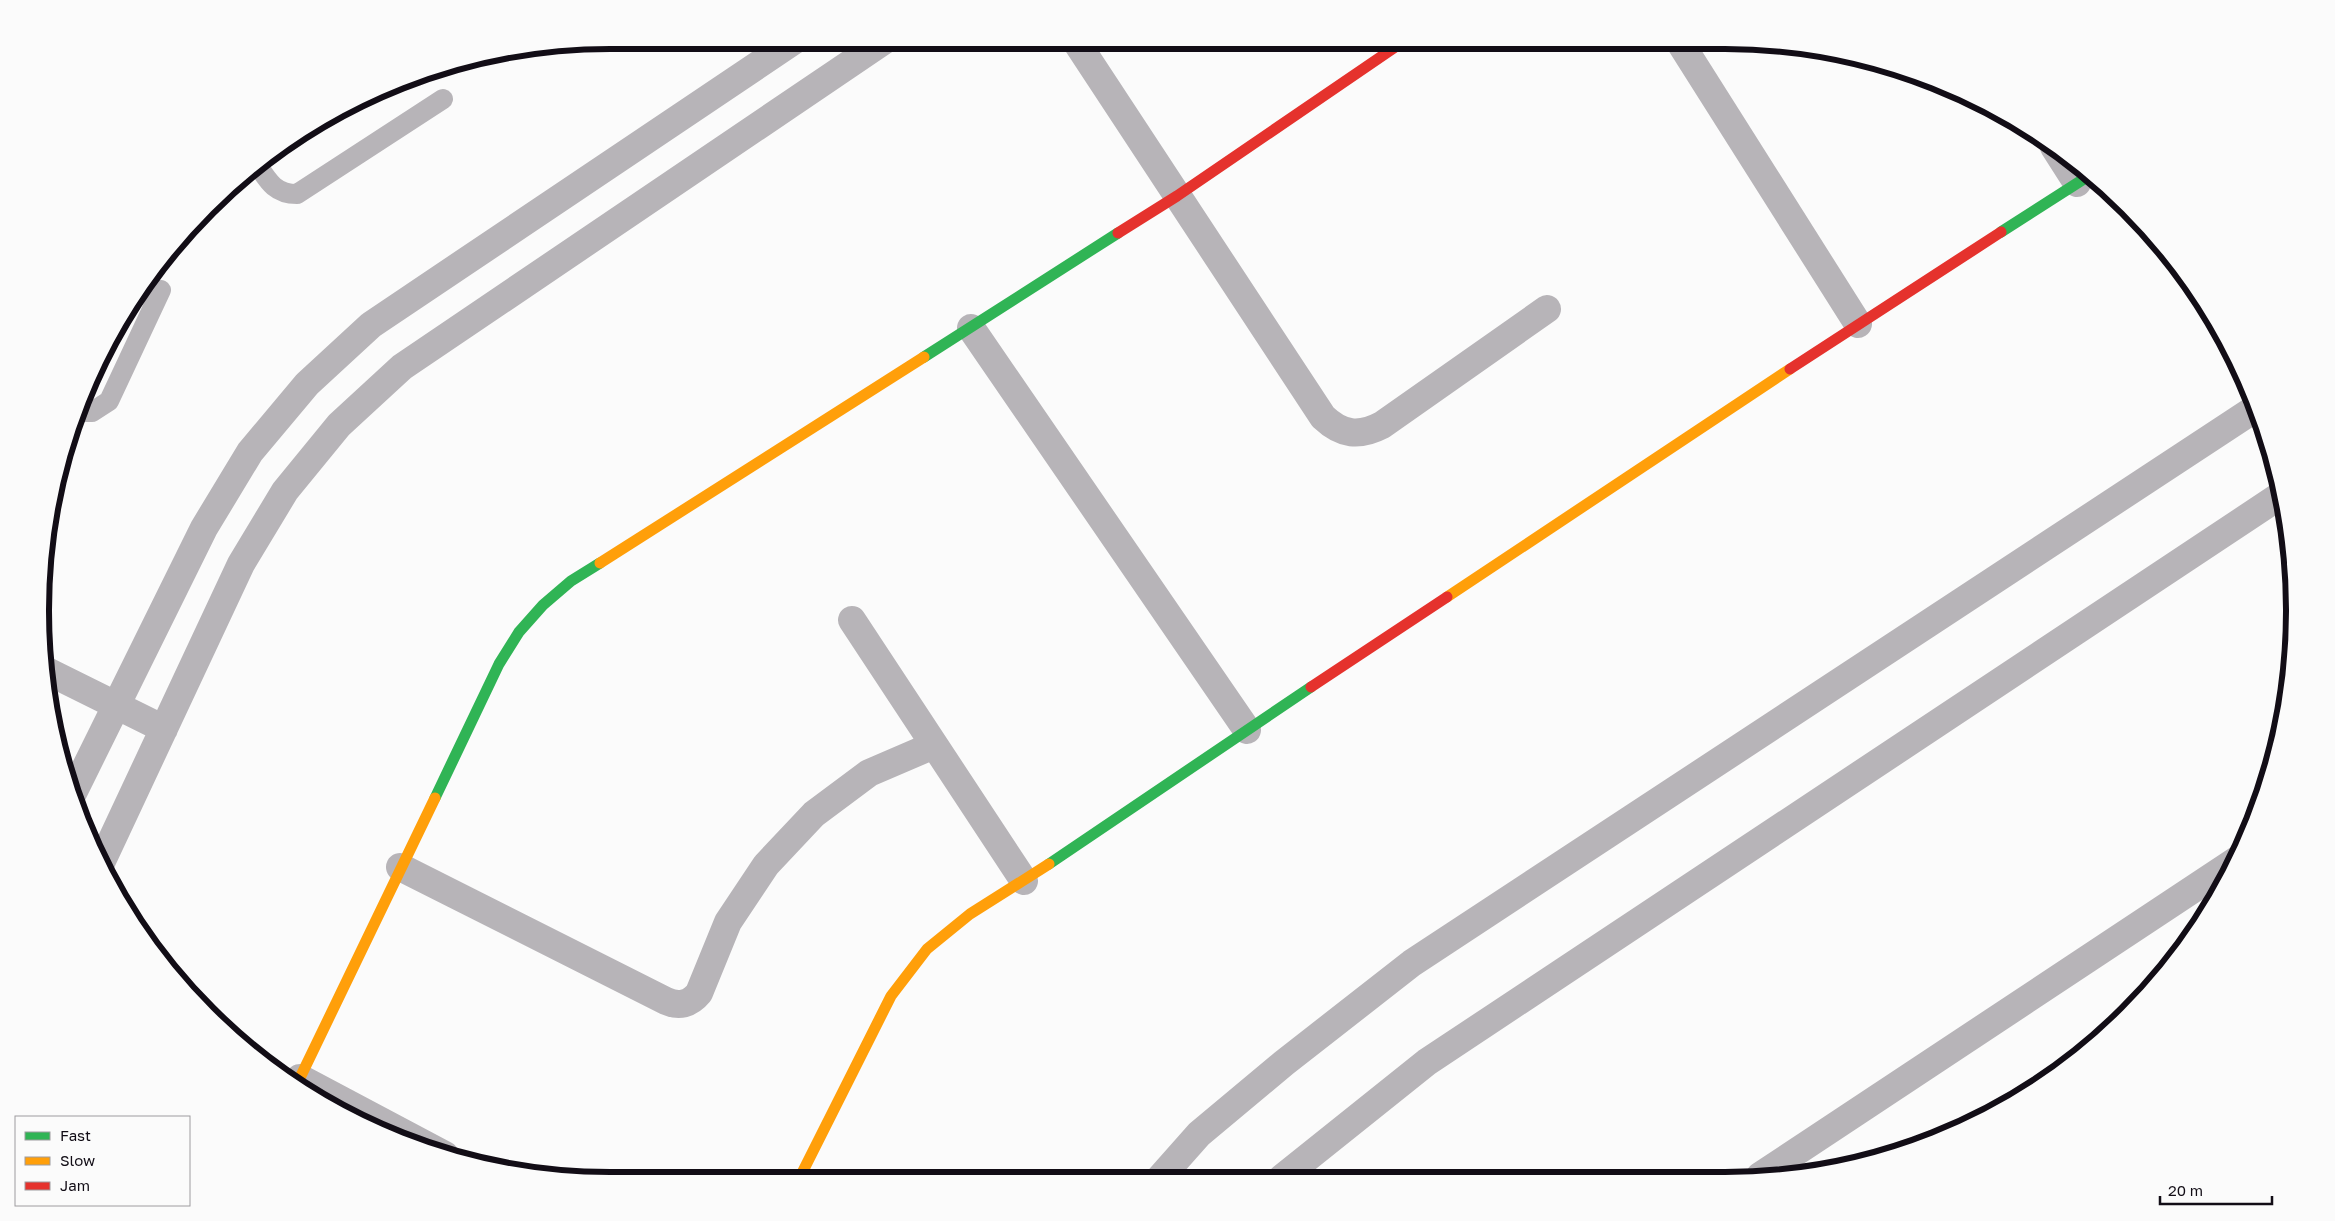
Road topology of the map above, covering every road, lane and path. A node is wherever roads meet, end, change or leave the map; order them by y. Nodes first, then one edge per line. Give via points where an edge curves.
1 (782, 49) edge
2 (872, 49) edge
3 (1081, 49) edge
4 (1392, 49) edge
5 (1684, 49) edge
6 (443, 99) dead end
7 (262, 171) edge
8 (2084, 179) edge
9 (1178, 196) junction
10 (161, 290) dead end
11 (1547, 309) dead end
12 (1858, 324) junction
13 (971, 328) junction
14 (86, 412) edge
15 (2249, 412) edge
16 (2275, 499) edge
17 (852, 620) dead end
18 (53, 674) edge
19 (117, 704) junction
20 (164, 729) junction
21 (1247, 730) junction
22 (934, 745) junction
23 (77, 785) edge
24 (105, 854) edge
25 (400, 867) junction
26 (2222, 870) edge
27 (1024, 881) junction
28 (299, 1079) edge
29 (334, 1099) edge
30 (375, 1120) edge
31 (1769, 1170) edge
32 (803, 1172) edge
33 (1165, 1172) edge
34 (1290, 1172) edge

1 - 19 street via 371,325 306,384 250,452 204,528
2 - 20 street via 402,367 339,425 285,491 241,564
3 - 9 street
4 - 9 street
5 - 12 street
6 - 7 lane via 297,194 279,191
8 - 12 street
9 - 11 street via 1323,417 1344,432 1370,432 1382,425
9 - 13 street
10 - 14 lane via 109,401 92,412
12 - 21 street
13 - 21 street
13 - 25 street via 571,581 543,605 519,632 500,664
15 - 33 street via 1412,963 1199,1134
16 - 34 street via 1427,1062
17 - 22 street
18 - 19 street
19 - 20 street
19 - 23 street
20 - 24 street
21 - 27 street
22 - 25 street via 869,773 814,814 766,865 728,922 699,993 694,999 680,1004 666,1001
22 - 27 street
25 - 28 street
26 - 31 street
27 - 32 street via 970,914 927,949 891,996
29 - 30 street

